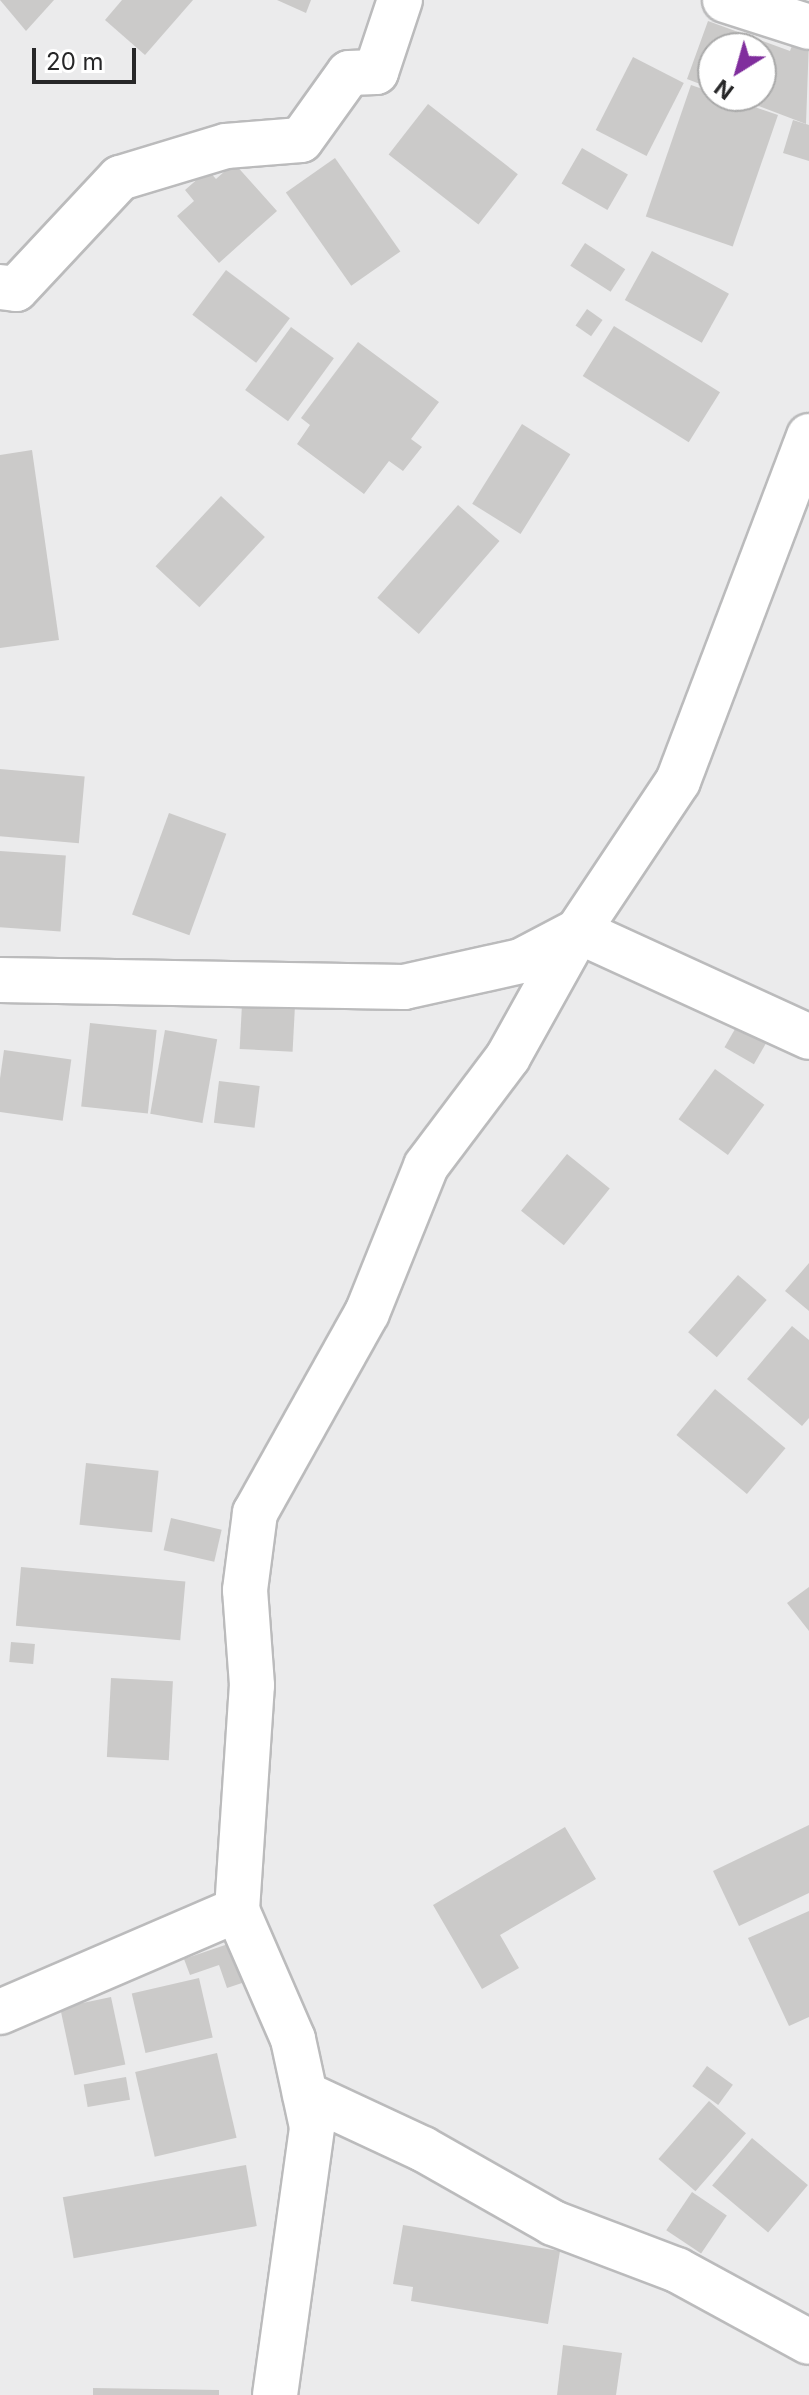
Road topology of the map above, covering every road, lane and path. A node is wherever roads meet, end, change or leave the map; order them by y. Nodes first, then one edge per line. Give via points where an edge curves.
1 (400, 0) edge
2 (725, 0) edge
3 (809, 27) edge
4 (0, 287) edge
5 (809, 436) edge
6 (578, 931) junction
7 (0, 980) edge
8 (809, 1037) edge
9 (237, 1910) junction
10 (0, 2012) edge
11 (305, 2094) junction
12 (809, 2342) edge
13 (275, 2395) edge

1 - 4 street via 376,72 349,73 301,140 226,146 120,178 16,289
2 - 3 street
5 - 6 street via 678,781
6 - 7 street via 521,961 404,987
6 - 8 street
6 - 9 street via 508,1057 426,1166 367,1313 255,1513 245,1590 252,1685
9 - 10 street
9 - 11 street via 293,2039
11 - 12 street via 423,2149 553,2223 677,2270
11 - 13 street via 312,2127

